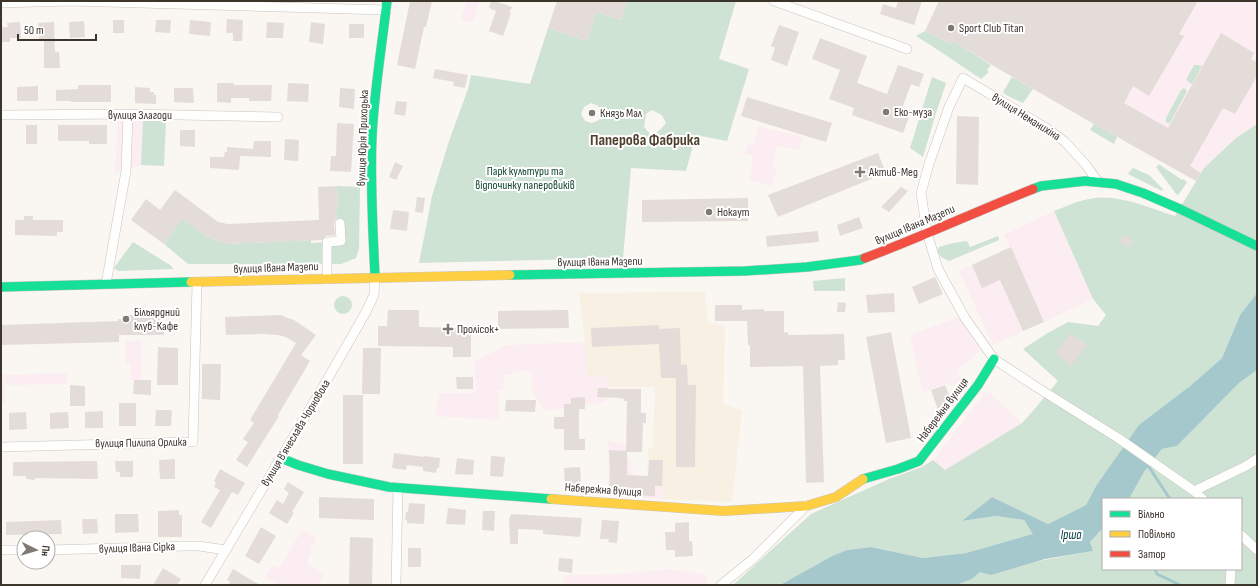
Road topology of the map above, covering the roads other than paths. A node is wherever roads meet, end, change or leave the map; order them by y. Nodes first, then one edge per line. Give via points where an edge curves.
1 (69, 1) edge
2 (774, 1) edge
3 (176, 3) edge
4 (1, 4) edge
5 (387, 5) edge
6 (907, 49) dead end
7 (128, 114) junction
8 (1, 115) edge
9 (278, 117) dead end
10 (1098, 182) junction
11 (340, 223) dead end
12 (927, 233) junction
13 (1257, 246) edge
14 (375, 277) junction
15 (327, 279) junction
16 (196, 282) junction
17 (106, 284) junction
18 (1, 287) edge
19 (994, 359) junction
20 (1, 447) edge
21 (281, 458) junction
22 (1257, 459) edge
23 (398, 488) junction
24 (1194, 491) junction
25 (1202, 498) edge
26 (806, 506) junction
27 (1242, 536) edge
28 (1, 550) edge
29 (16, 550) edge
30 (56, 550) edge
31 (226, 550) junction
32 (1257, 550) edge
33 (1231, 570) edge
34 (205, 585) edge
35 (396, 585) edge
36 (720, 585) edge
37 (1230, 585) edge

1 - 3 street
1 - 4 street
2 - 6 street
3 - 5 street
5 - 14 main road, вулиця Юрія Приходька via 374,108 372,185
7 - 8 street, вулиця Злагоди
7 - 9 street, вулиця Злагоди
7 - 17 street via 126,171
10 - 12 main road, вулиця Івана Мазепи via 1041,186
10 - 12 street, вулиця Неманихіна via 1065,142 963,78 949,107 921,193
10 - 13 main road, вулиця Івана Мазепи via 1116,184 1144,193
11 - 15 street via 341,241 327,242
12 - 14 main road, вулиця Івана Мазепи via 860,260 807,268
12 - 19 street via 938,270 965,318
14 - 15 main road, вулиця Івана Мазепи
14 - 21 street, вулиця Вʼячеслава Чорновола via 372,300
15 - 16 main road, вулиця Івана Мазепи
16 - 17 main road, вулиця Івана Мазепи
16 - 20 street, вулиця Пилипа Орлика via 193,442
17 - 18 main road, вулиця Івана Мазепи
19 - 24 street via 1118,438
19 - 26 main road, Набережна вулиця via 978,385 919,461 898,470 861,480 836,497
21 - 23 main road, Набережна вулиця via 338,476
21 - 31 street, вулиця Вʼячеслава Чорновола
22 - 24 street
23 - 26 main road, Набережна вулиця via 724,511
23 - 35 street
24 - 25 street
26 - 36 street, Набережна вулиця via 753,559
27 - 32 street
28 - 29 street
30 - 31 street, вулиця Івана Сірка via 199,546
31 - 34 street, вулиця Вʼячеслава Чорновола
33 - 37 street

